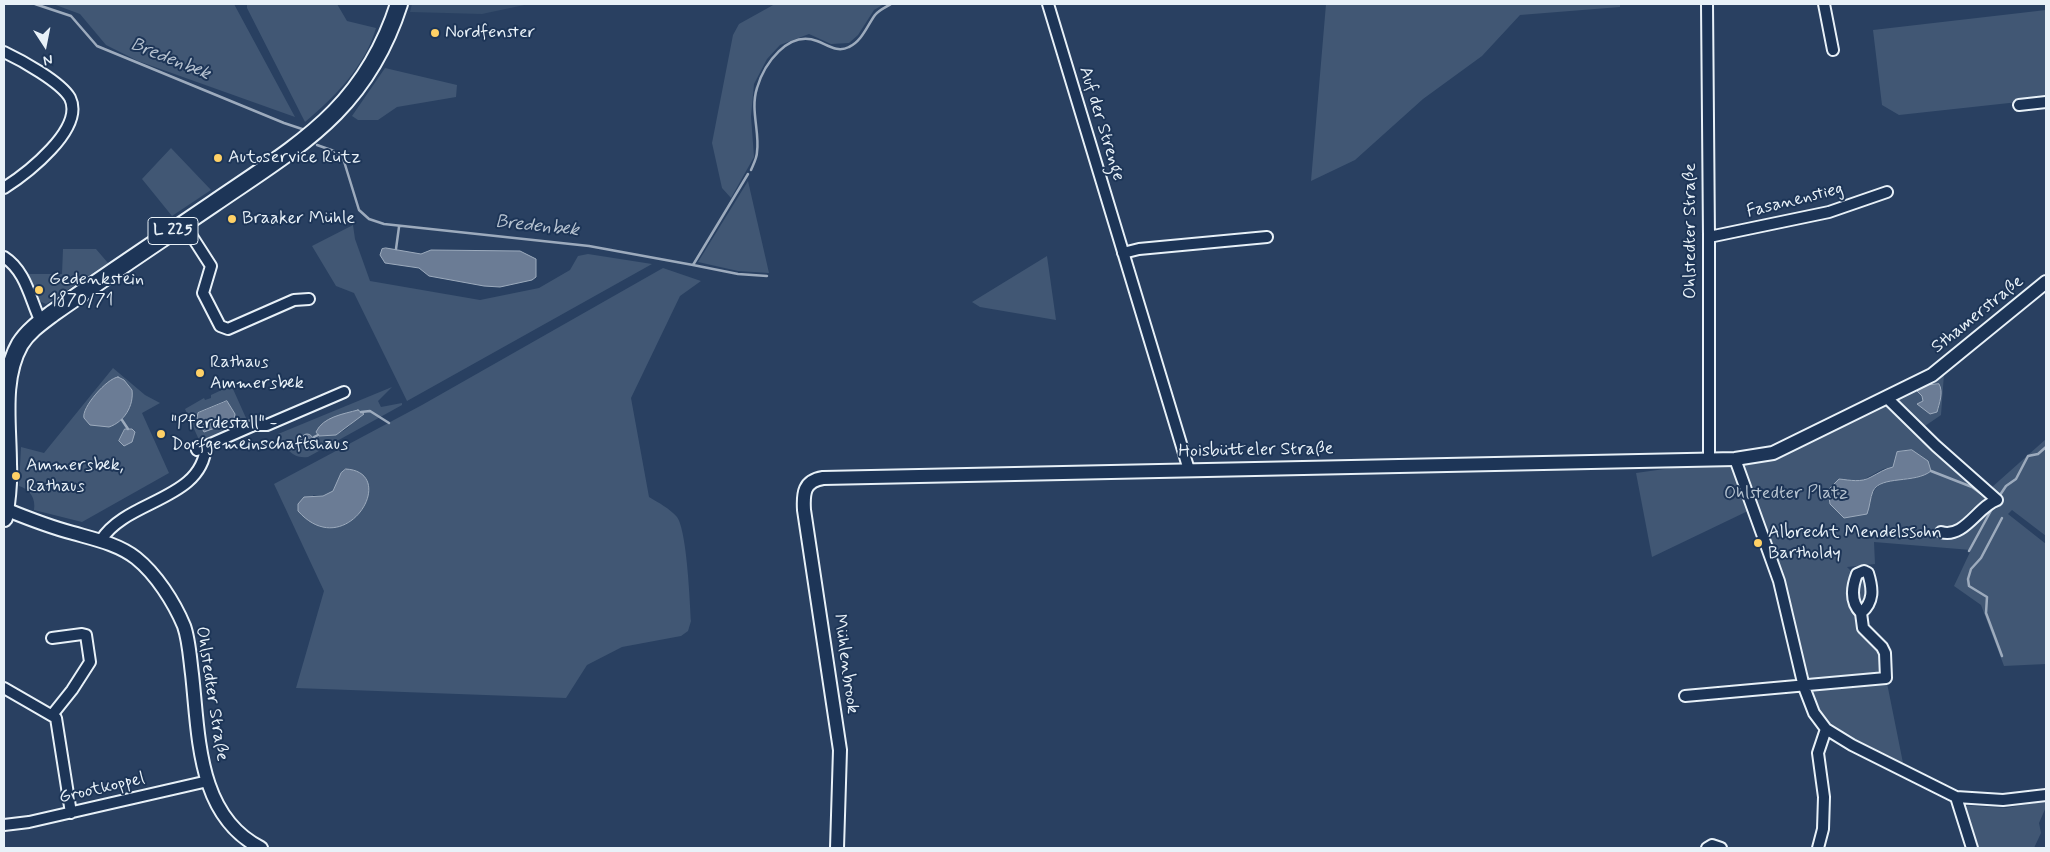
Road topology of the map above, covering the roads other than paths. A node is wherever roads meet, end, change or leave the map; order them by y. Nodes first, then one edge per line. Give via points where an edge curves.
1 (399, 4) edge
2 (1048, 4) edge
3 (1707, 4) edge
4 (1824, 4) edge
5 (1833, 50) dead end
6 (4, 52) edge
7 (2046, 102) edge
8 (2020, 105) dead end
9 (4, 188) edge
10 (1887, 192) dead end
11 (184, 224) junction
12 (1267, 237) dead end
13 (1709, 237) junction
14 (1123, 253) junction
15 (4, 257) edge
16 (2046, 282) edge
17 (309, 299) dead end
18 (41, 322) junction
19 (6, 376) edge
20 (344, 392) dead end
21 (1887, 398) junction
22 (1709, 459) junction
23 (1735, 459) junction
24 (1189, 470) junction
25 (806, 486) joint
26 (4, 512) edge
27 (1941, 532) dead end
28 (101, 540) junction
29 (1861, 613) dead end
30 (52, 638) dead end
31 (1804, 686) junction
32 (4, 688) edge
33 (1685, 696) dead end
34 (52, 715) junction
35 (1826, 729) junction
36 (208, 781) junction
37 (2046, 795) edge
38 (1956, 797) junction
39 (71, 813) junction
40 (4, 825) edge
41 (261, 848) edge
42 (837, 848) edge
43 (1708, 848) edge
44 (1721, 848) edge
45 (1818, 848) edge
46 (1972, 848) edge

1 - 11 main road, L 225 via 370,69 343,105 310,137
2 - 14 street, Auf der Strenge
3 - 13 street, Ohlstedter Straße
4 - 5 street
6 - 9 street via 32,66 65,91 72,109 69,126 56,142 36,164
7 - 8 street
10 - 13 street, Fasanenstieg via 1829,212
11 - 17 street via 211,266 203,293 220,326 228,329 294,300
11 - 18 main road, L 225
12 - 14 street
13 - 22 street, Ohlstedter Straße
14 - 24 street, Auf der Strenge
15 - 18 street via 23,276
16 - 21 street, Sthamerstraße via 1932,375
18 - 19 main road, L 225 via 20,343
19 - 26 main road, L 225 via 8,476
20 - 28 street via 202,448 205,457 186,485 116,522
21 - 23 street via 1773,452
21 - 27 street via 1997,500 1987,503 1956,531
22 - 23 street
22 - 24 street, Hoisbütteler Straße
23 - 31 street via 1779,581
24 - 25 street, Hoisbütteler Straße via 823,478
25 - 42 street, Mühlenbrook via 804,510 840,750
26 - 28 street, Ohlstedter Straße
28 - 36 street, Ohlstedter Straße via 135,557 146,567 163,589 184,627
29 - 31 street via 1863,628 1885,653 1886,678
30 - 34 street via 86,635 90,662
31 - 33 street
31 - 35 street via 1814,713
32 - 34 street
34 - 39 street via 58,724
35 - 38 street
35 - 45 street via 1818,752 1824,797 1823,829
36 - 39 street, Grootkoppel
36 - 41 street, Ohlstedter Straße via 214,800 230,826
37 - 38 street via 2003,800
38 - 46 street
39 - 40 street, Grootkoppel
43 - 44 street via 1715,845

